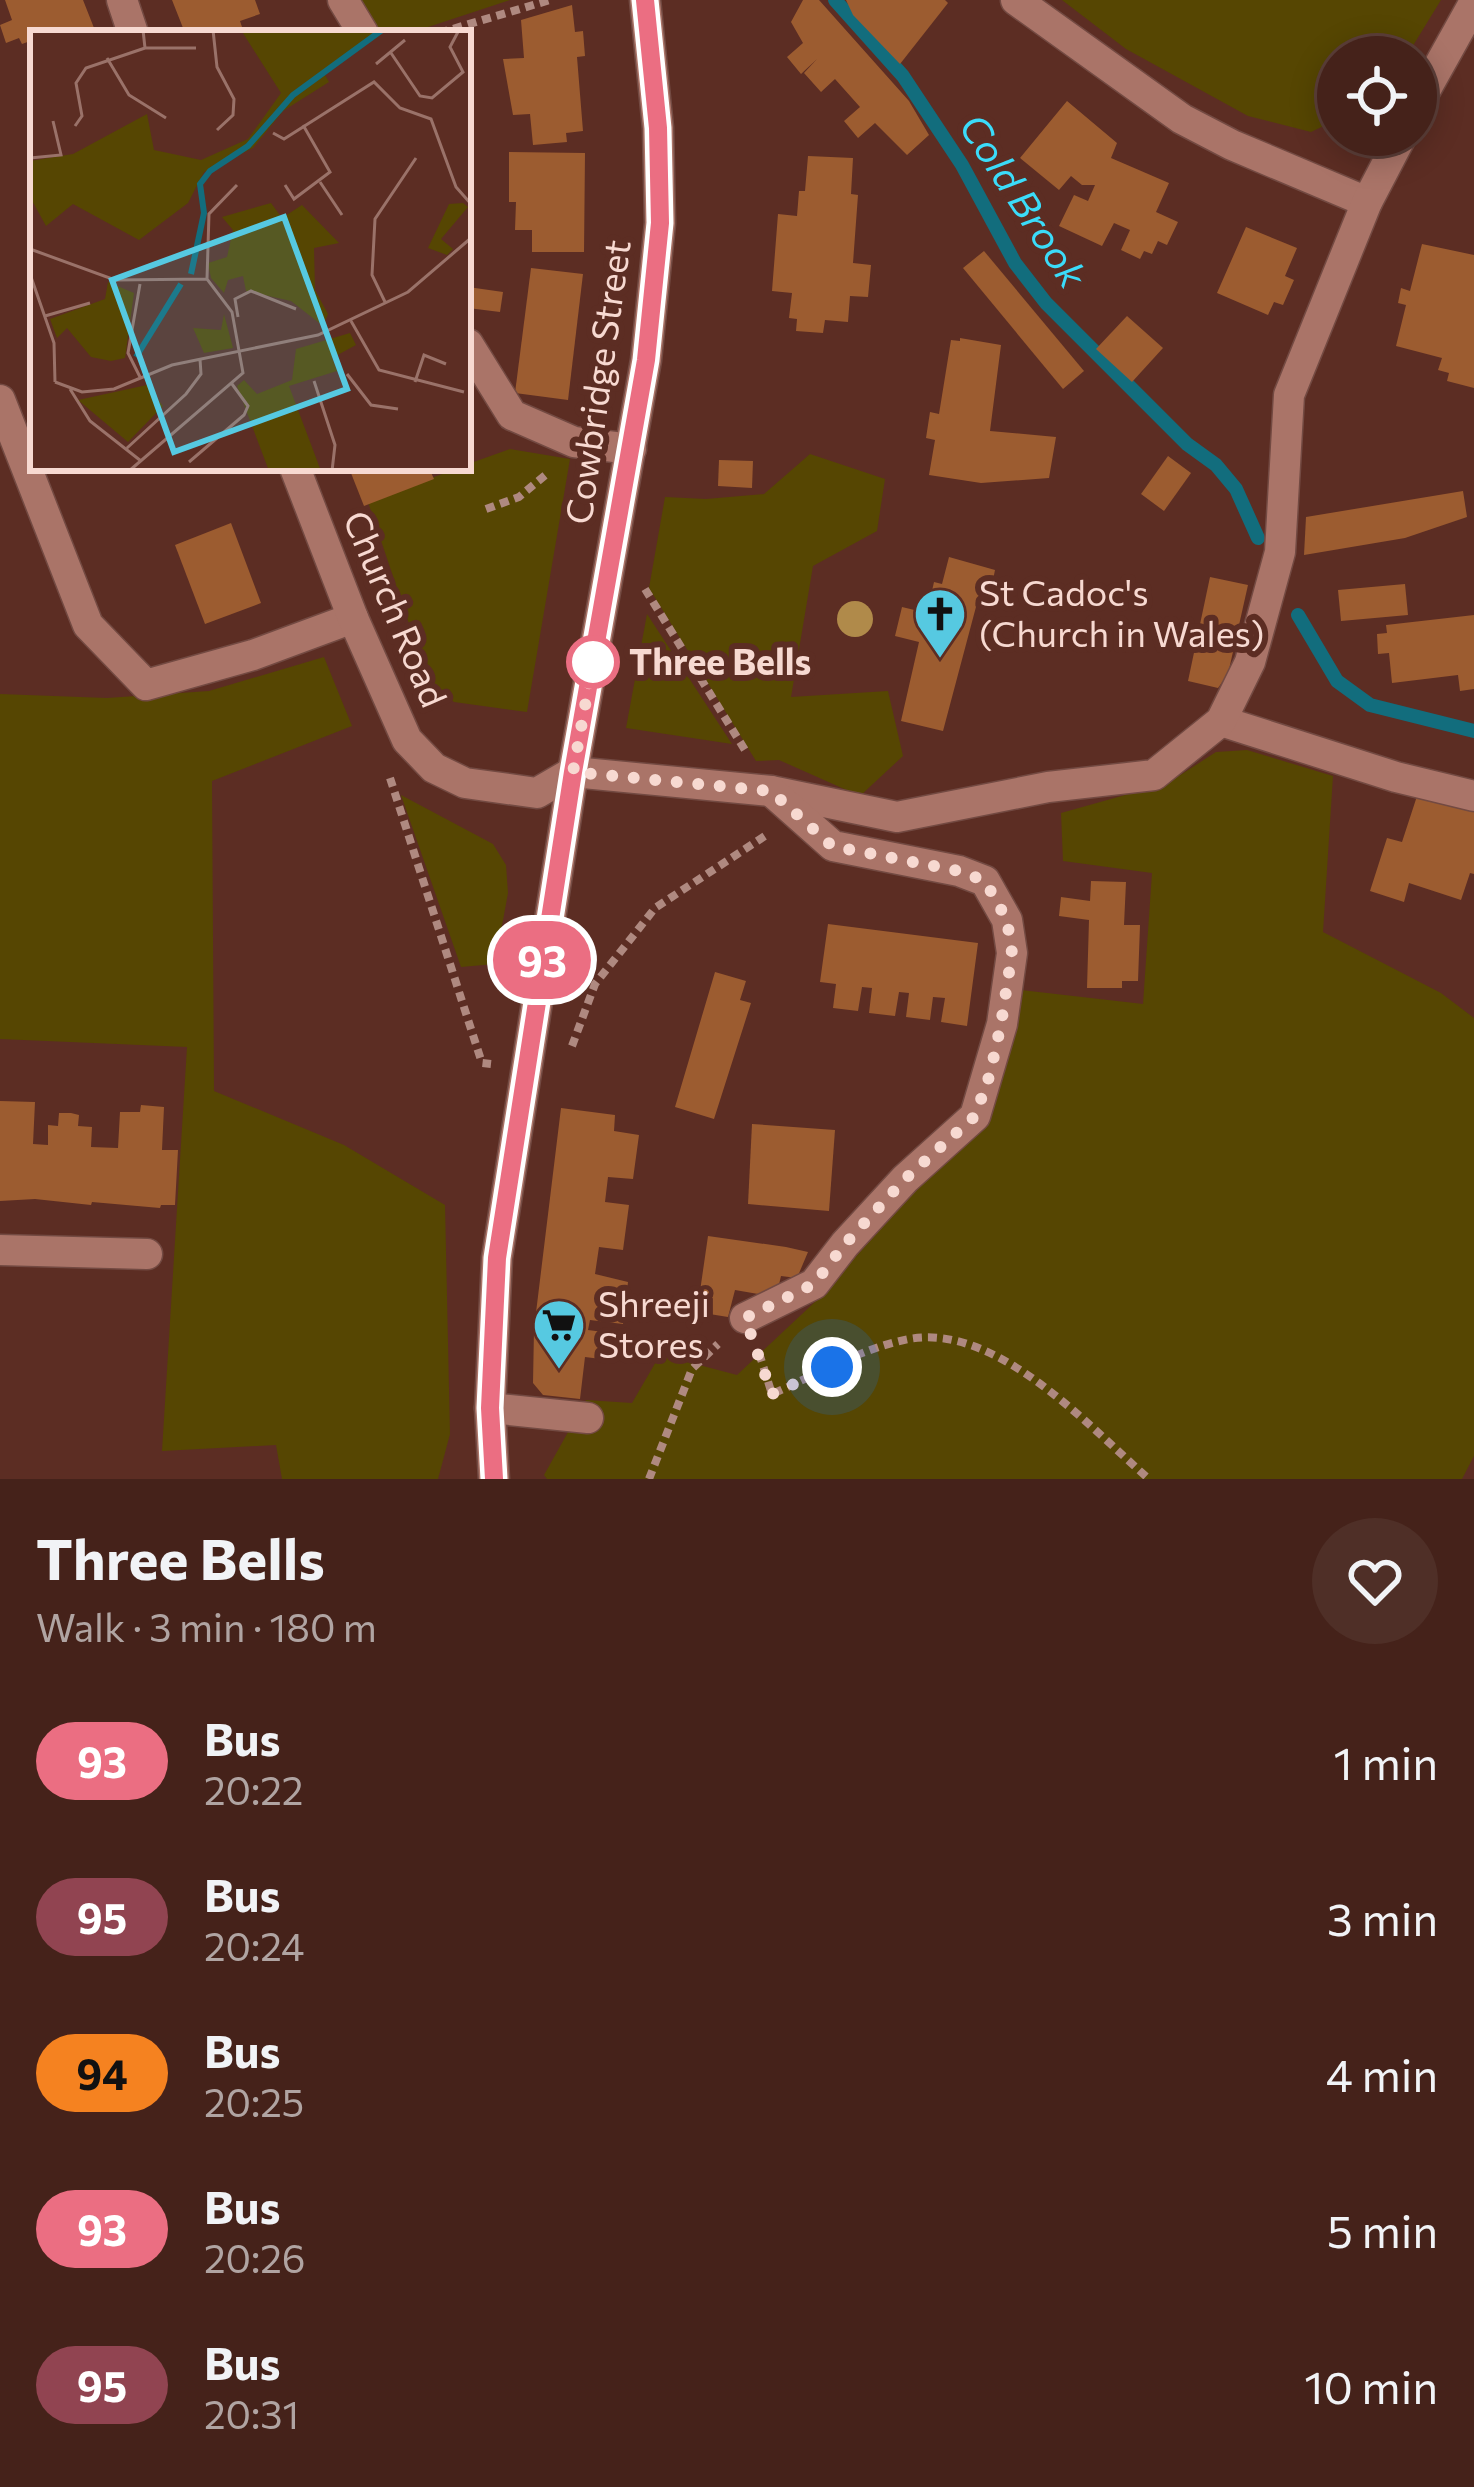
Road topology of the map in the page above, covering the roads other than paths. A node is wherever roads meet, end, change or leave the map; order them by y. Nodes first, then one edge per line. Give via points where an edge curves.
1 (122, 0) edge
2 (343, 0) edge
3 (645, 0) edge
4 (1016, 0) edge
5 (1474, 3) edge
6 (133, 30) edge
7 (361, 30) edge
8 (1437, 69) edge
9 (1391, 156) edge
10 (1367, 202) junction
11 (471, 349) edge
12 (0, 400) edge
13 (631, 449) junction
14 (296, 471) edge
15 (353, 618) junction
16 (1221, 721) junction
17 (573, 772) junction
18 (771, 791) junction
19 (1474, 796) edge
20 (0, 1250) edge
21 (147, 1254) dead end
22 (745, 1318) road end
23 (490, 1408) junction
24 (588, 1418) dead end
25 (494, 1479) edge

1 - 6 street
2 - 7 street
3 - 13 street, Cowbridge Street via 660,223
4 - 10 street via 1182,119
5 - 8 street
9 - 10 street
10 - 16 street via 1289,395 1280,551 1250,662
11 - 13 street via 512,415 574,442
12 - 15 street via 88,625 146,685
13 - 17 street, Cowbridge Street
14 - 15 street, Church Road
15 - 17 street, Church Road via 407,740 434,768 464,783 537,793
16 - 18 street via 1154,775 897,817
16 - 19 street
17 - 18 street
17 - 23 street, Cowbridge Street via 497,1258
18 - 22 street via 832,846 985,881 1007,920 1012,953 975,1116 905,1179 814,1284
20 - 21 street
23 - 24 street
23 - 25 street, Cowbridge Street

